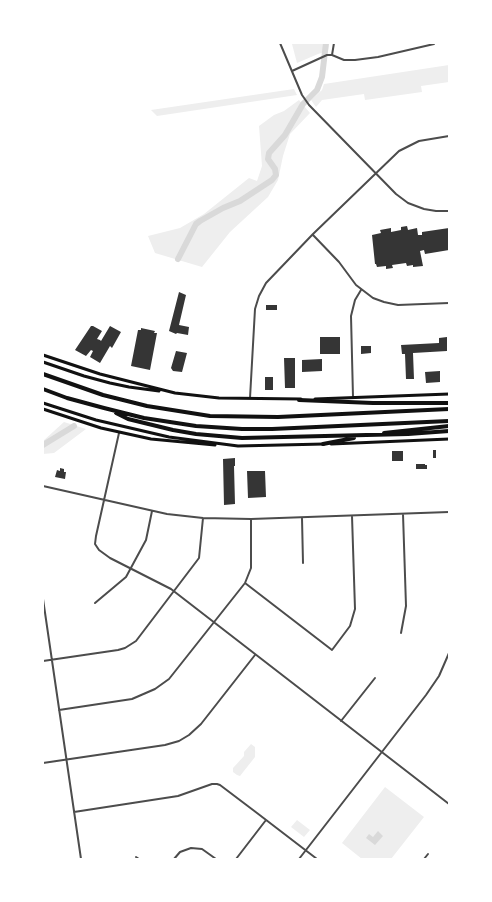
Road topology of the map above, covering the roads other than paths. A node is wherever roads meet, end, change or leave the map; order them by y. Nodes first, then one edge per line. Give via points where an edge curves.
1 (280, 43) edge
2 (334, 43) edge
3 (430, 44) edge
4 (434, 44) edge
5 (332, 55) junction
6 (292, 70) junction
7 (449, 136) edge
8 (376, 173) junction
9 (449, 210) edge
10 (313, 234) junction
11 (361, 290) junction
12 (449, 303) edge
13 (43, 355) edge
14 (43, 362) edge
15 (43, 374) edge
16 (43, 389) edge
17 (175, 393) junction
18 (449, 394) edge
19 (353, 397) junction
20 (250, 399) junction
21 (299, 400) junction
22 (43, 403) edge
23 (449, 403) edge
24 (104, 408) junction
25 (43, 409) edge
26 (449, 409) edge
27 (449, 421) edge
28 (449, 426) edge
29 (119, 432) junction
30 (449, 432) edge
31 (449, 439) edge
32 (323, 444) junction
33 (229, 445) junction
34 (43, 486) edge
35 (104, 500) junction
36 (152, 511) junction
37 (449, 512) edge
38 (403, 514) junction
39 (352, 516) junction
40 (203, 518) junction
41 (302, 518) junction
42 (251, 520) junction
43 (303, 563) dead end
44 (131, 568) junction
45 (245, 583) junction
46 (174, 592) junction
47 (43, 599) edge
48 (95, 603) dead end
49 (43, 604) edge
50 (214, 623) junction
51 (401, 633) dead end
52 (255, 654) junction
53 (449, 655) edge
54 (52, 659) junction
55 (43, 661) edge
56 (374, 678) dead end
57 (59, 710) junction
58 (341, 721) junction
59 (382, 752) junction
60 (67, 759) junction
61 (43, 763) edge
62 (449, 804) edge
63 (74, 812) junction
64 (266, 820) junction
65 (306, 851) junction
66 (428, 854) dead end
67 (81, 859) edge
68 (174, 859) edge
69 (216, 859) edge
70 (236, 859) edge
71 (300, 859) edge
72 (317, 859) edge
73 (424, 859) edge

1 - 6 street
2 - 5 street
3 - 4 street
3 - 5 street via 355,60 344,60
5 - 6 street via 321,56
6 - 8 street via 309,105
7 - 8 street via 410,145 399,151
8 - 9 street via 396,194 413,205 430,211
8 - 10 street
10 - 11 street
10 - 20 street via 271,277 256,302
11 - 12 street via 373,298 394,304
11 - 19 street via 353,305 351,316
13 - 17 main road via 100,374
14 - 17 main road via 110,383
15 - 26 highway via 103,395 146,406 210,416 278,417
16 - 24 highway
17 - 20 main road
18 - 19 main road
19 - 21 main road
20 - 21 main road
21 - 23 highway
22 - 33 main road via 85,417 169,437
24 - 27 highway via 189,425 242,429
24 - 30 highway via 128,419 196,434 242,438
25 - 29 main road
28 - 32 highway via 396,431
29 - 33 main road via 171,441
29 - 35 street
31 - 32 main road
32 - 33 main road
34 - 35 street
35 - 36 street
35 - 44 street via 96,546 104,554
36 - 40 street
36 - 44 street via 146,540
37 - 38 street
38 - 39 street
38 - 51 street via 406,606
39 - 41 street
39 - 45 street via 356,609 350,626 332,650
40 - 42 street
40 - 46 street via 199,558
41 - 42 street
41 - 43 street
42 - 45 street via 251,568
44 - 46 street
44 - 48 street via 123,581
45 - 50 street
46 - 50 street
46 - 54 street via 131,645 118,650
47 - 49 street
49 - 54 street
50 - 52 street
50 - 57 street via 175,673 155,689 132,699
52 - 58 street
52 - 60 street via 201,724 179,741
53 - 59 street via 433,686
54 - 55 street
54 - 57 street
56 - 58 street
57 - 60 street
58 - 59 street
59 - 62 street
59 - 65 street
60 - 61 street
60 - 63 street
63 - 64 street via 178,796 217,784
63 - 67 street
64 - 65 street
64 - 70 street
65 - 71 street
65 - 72 street
66 - 73 street
68 - 69 street via 180,852 191,848 206,851

